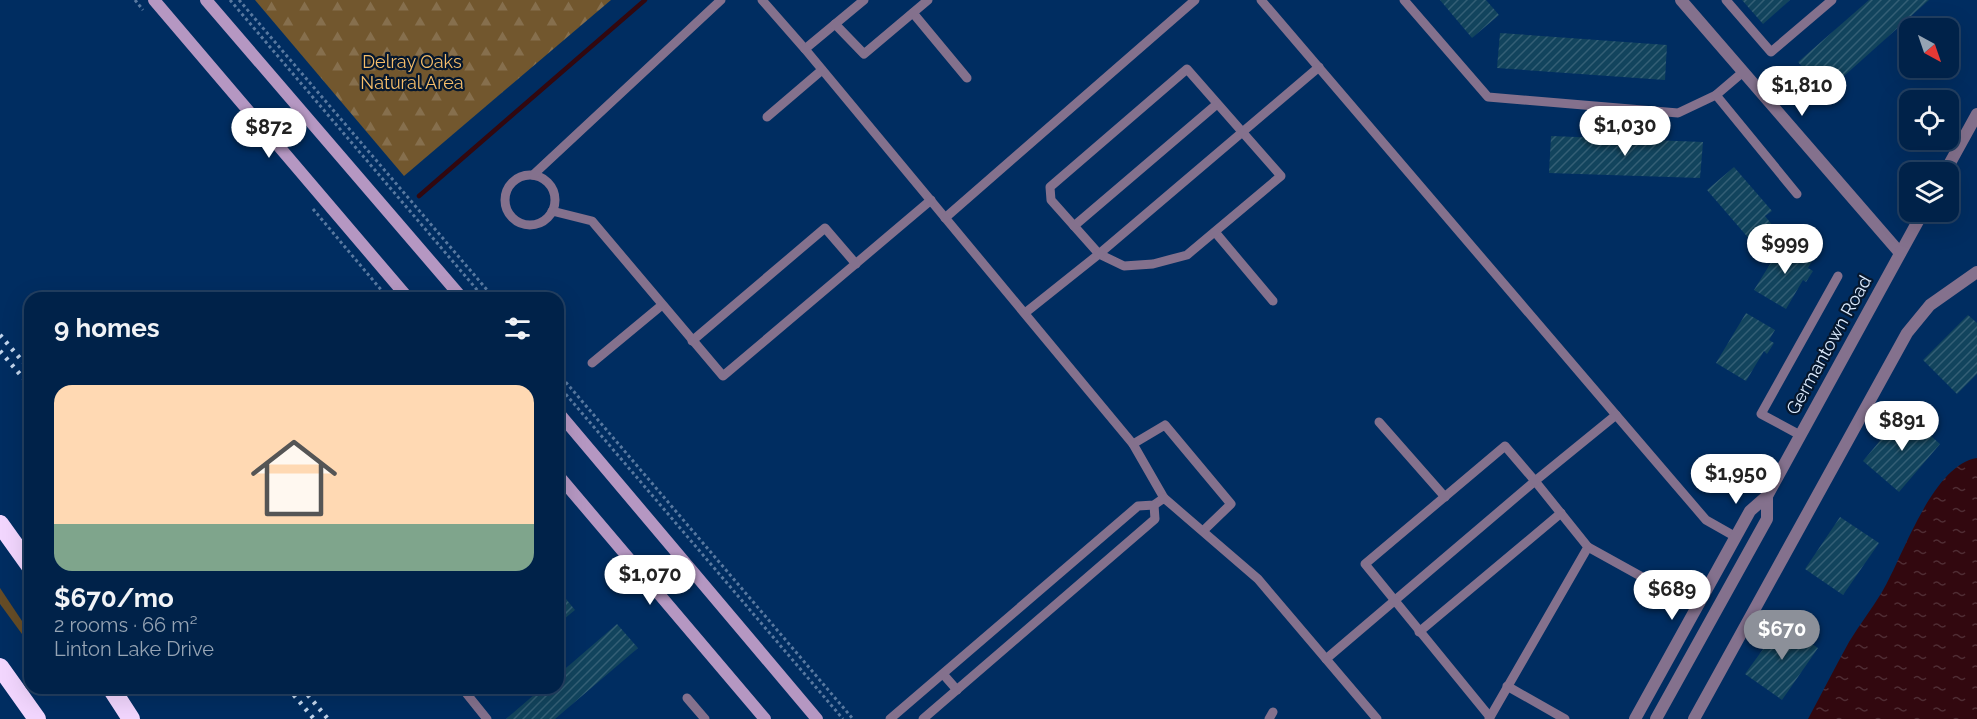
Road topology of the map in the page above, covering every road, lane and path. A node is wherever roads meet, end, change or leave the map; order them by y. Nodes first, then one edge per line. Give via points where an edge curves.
1 (154, 0) edge
2 (206, 0) edge
3 (230, 0) edge
4 (239, 0) edge
5 (721, 0) edge
6 (762, 0) edge
7 (864, 0) edge
8 (928, 0) edge
9 (1195, 0) edge
10 (1261, 0) edge
11 (1404, 0) edge
12 (1681, 0) edge
13 (1726, 0) edge
14 (1832, 0) edge
15 (913, 13) junction
16 (835, 24) junction
17 (805, 49) junction
18 (1319, 67) junction
19 (822, 70) junction
20 (1743, 72) junction
21 (967, 78) dead end
22 (1716, 95) junction
23 (1217, 104) junction
24 (1977, 114) edge
25 (767, 117) dead end
26 (1244, 133) junction
27 (1951, 162) edge
28 (532, 175) junction
29 (1797, 194) dead end
30 (931, 200) junction
31 (552, 211) junction
32 (945, 218) junction
33 (1917, 222) edge
34 (1074, 226) junction
35 (1215, 232) junction
36 (1900, 253) junction
37 (1099, 254) junction
38 (856, 264) junction
39 (1977, 272) edge
40 (1838, 276) dead end
41 (403, 292) edge
42 (454, 292) edge
43 (479, 292) edge
44 (489, 292) edge
45 (1273, 301) dead end
46 (662, 304) junction
47 (1025, 313) junction
48 (692, 341) junction
49 (592, 363) dead end
50 (564, 380) edge
51 (564, 392) edge
52 (1616, 415) junction
53 (564, 419) edge
54 (1379, 422) dead end
55 (1800, 435) junction
56 (1133, 444) junction
57 (1535, 481) junction
58 (564, 482) edge
59 (1767, 496) junction
60 (1445, 497) junction
61 (1164, 498) junction
62 (1154, 505) junction
63 (1561, 513) junction
64 (0, 524) edge
65 (1203, 531) junction
66 (1106, 534) junction
67 (1736, 537) junction
68 (1588, 547) junction
69 (1120, 550) junction
70 (24, 558) edge
71 (1653, 583) dead end
72 (1395, 601) junction
73 (1024, 605) junction
74 (1038, 620) junction
75 (1419, 632) junction
76 (1326, 659) junction
77 (0, 668) edge
78 (943, 674) junction
79 (1677, 681) junction
80 (1507, 686) junction
81 (957, 690) junction
82 (115, 694) edge
83 (467, 694) edge
84 (687, 698) dead end
85 (1489, 718) edge
86 (37, 719) edge
87 (131, 719) edge
88 (487, 719) edge
89 (705, 719) edge
90 (765, 719) edge
91 (817, 719) edge
92 (843, 719) edge
93 (853, 719) edge
94 (890, 719) edge
95 (924, 719) edge
96 (1377, 719) edge
97 (1564, 719) edge
98 (1635, 719) edge
99 (1656, 719) edge
100 (1694, 719) edge

1 - 41 main road
2 - 42 main road
3 - 43 path
4 - 44 path
5 - 28 lane
6 - 17 lane
7 - 16 lane
8 - 15 lane
9 - 32 lane
10 - 18 lane
11 - 22 lane via 1488,97 1678,112
12 - 20 street
13 - 14 lane via 1771,52
15 - 16 lane via 864,54
15 - 21 lane
16 - 17 lane
17 - 19 lane
18 - 26 lane
18 - 52 lane
19 - 25 lane
19 - 30 lane
20 - 22 lane
20 - 36 street
22 - 29 lane
23 - 26 lane
23 - 34 lane
23 - 34 lane via 1187,69 1050,187 1051,200
24 - 27 street
26 - 35 lane via 1281,176
26 - 37 lane
28 - 31 lane via 547,181 552,188
28 - 31 lane via 524,175 510,185 506,193 507,210 511,217 526,225 541,222
30 - 32 lane
30 - 38 lane
31 - 46 lane via 592,221
32 - 47 lane
33 - 36 street, Germantown Road
34 - 37 lane
35 - 37 lane via 1187,255 1153,264 1124,266
35 - 45 lane
36 - 55 street, Germantown Road
37 - 47 lane
38 - 48 lane via 723,376
38 - 48 lane via 825,228
39 - 100 street via 1930,305 1907,333
40 - 55 lane via 1761,414
46 - 48 lane
46 - 49 lane
47 - 56 lane
50 - 93 path
51 - 92 path
52 - 57 lane
52 - 67 lane via 1706,520
53 - 91 main road
54 - 60 lane
55 - 59 street, Germantown Road
56 - 61 lane
56 - 65 lane via 1165,425 1231,504
57 - 60 lane via 1505,446
57 - 63 lane
57 - 72 lane
58 - 90 main road
59 - 67 street, Germantown Road via 1750,511
59 - 79 street, Germantown Road via 1767,519
60 - 72 lane via 1365,564
61 - 62 lane
61 - 65 lane
62 - 66 lane via 1138,506
62 - 69 lane via 1155,519
63 - 68 lane
63 - 75 lane
64 - 70 highway
65 - 76 lane via 1258,579
66 - 69 lane
66 - 73 lane
67 - 79 street via 1740,553 1674,675
67 - 98 street, Germantown Road
68 - 71 lane
68 - 80 lane
69 - 74 lane
72 - 75 lane
72 - 76 lane
73 - 74 lane
73 - 78 lane
74 - 81 lane
75 - 85 lane
76 - 96 lane
77 - 86 highway
78 - 81 lane
78 - 94 lane
79 - 99 street, Germantown Road
80 - 85 lane
80 - 97 lane
81 - 95 lane
82 - 87 highway
83 - 88 lane
84 - 89 lane

